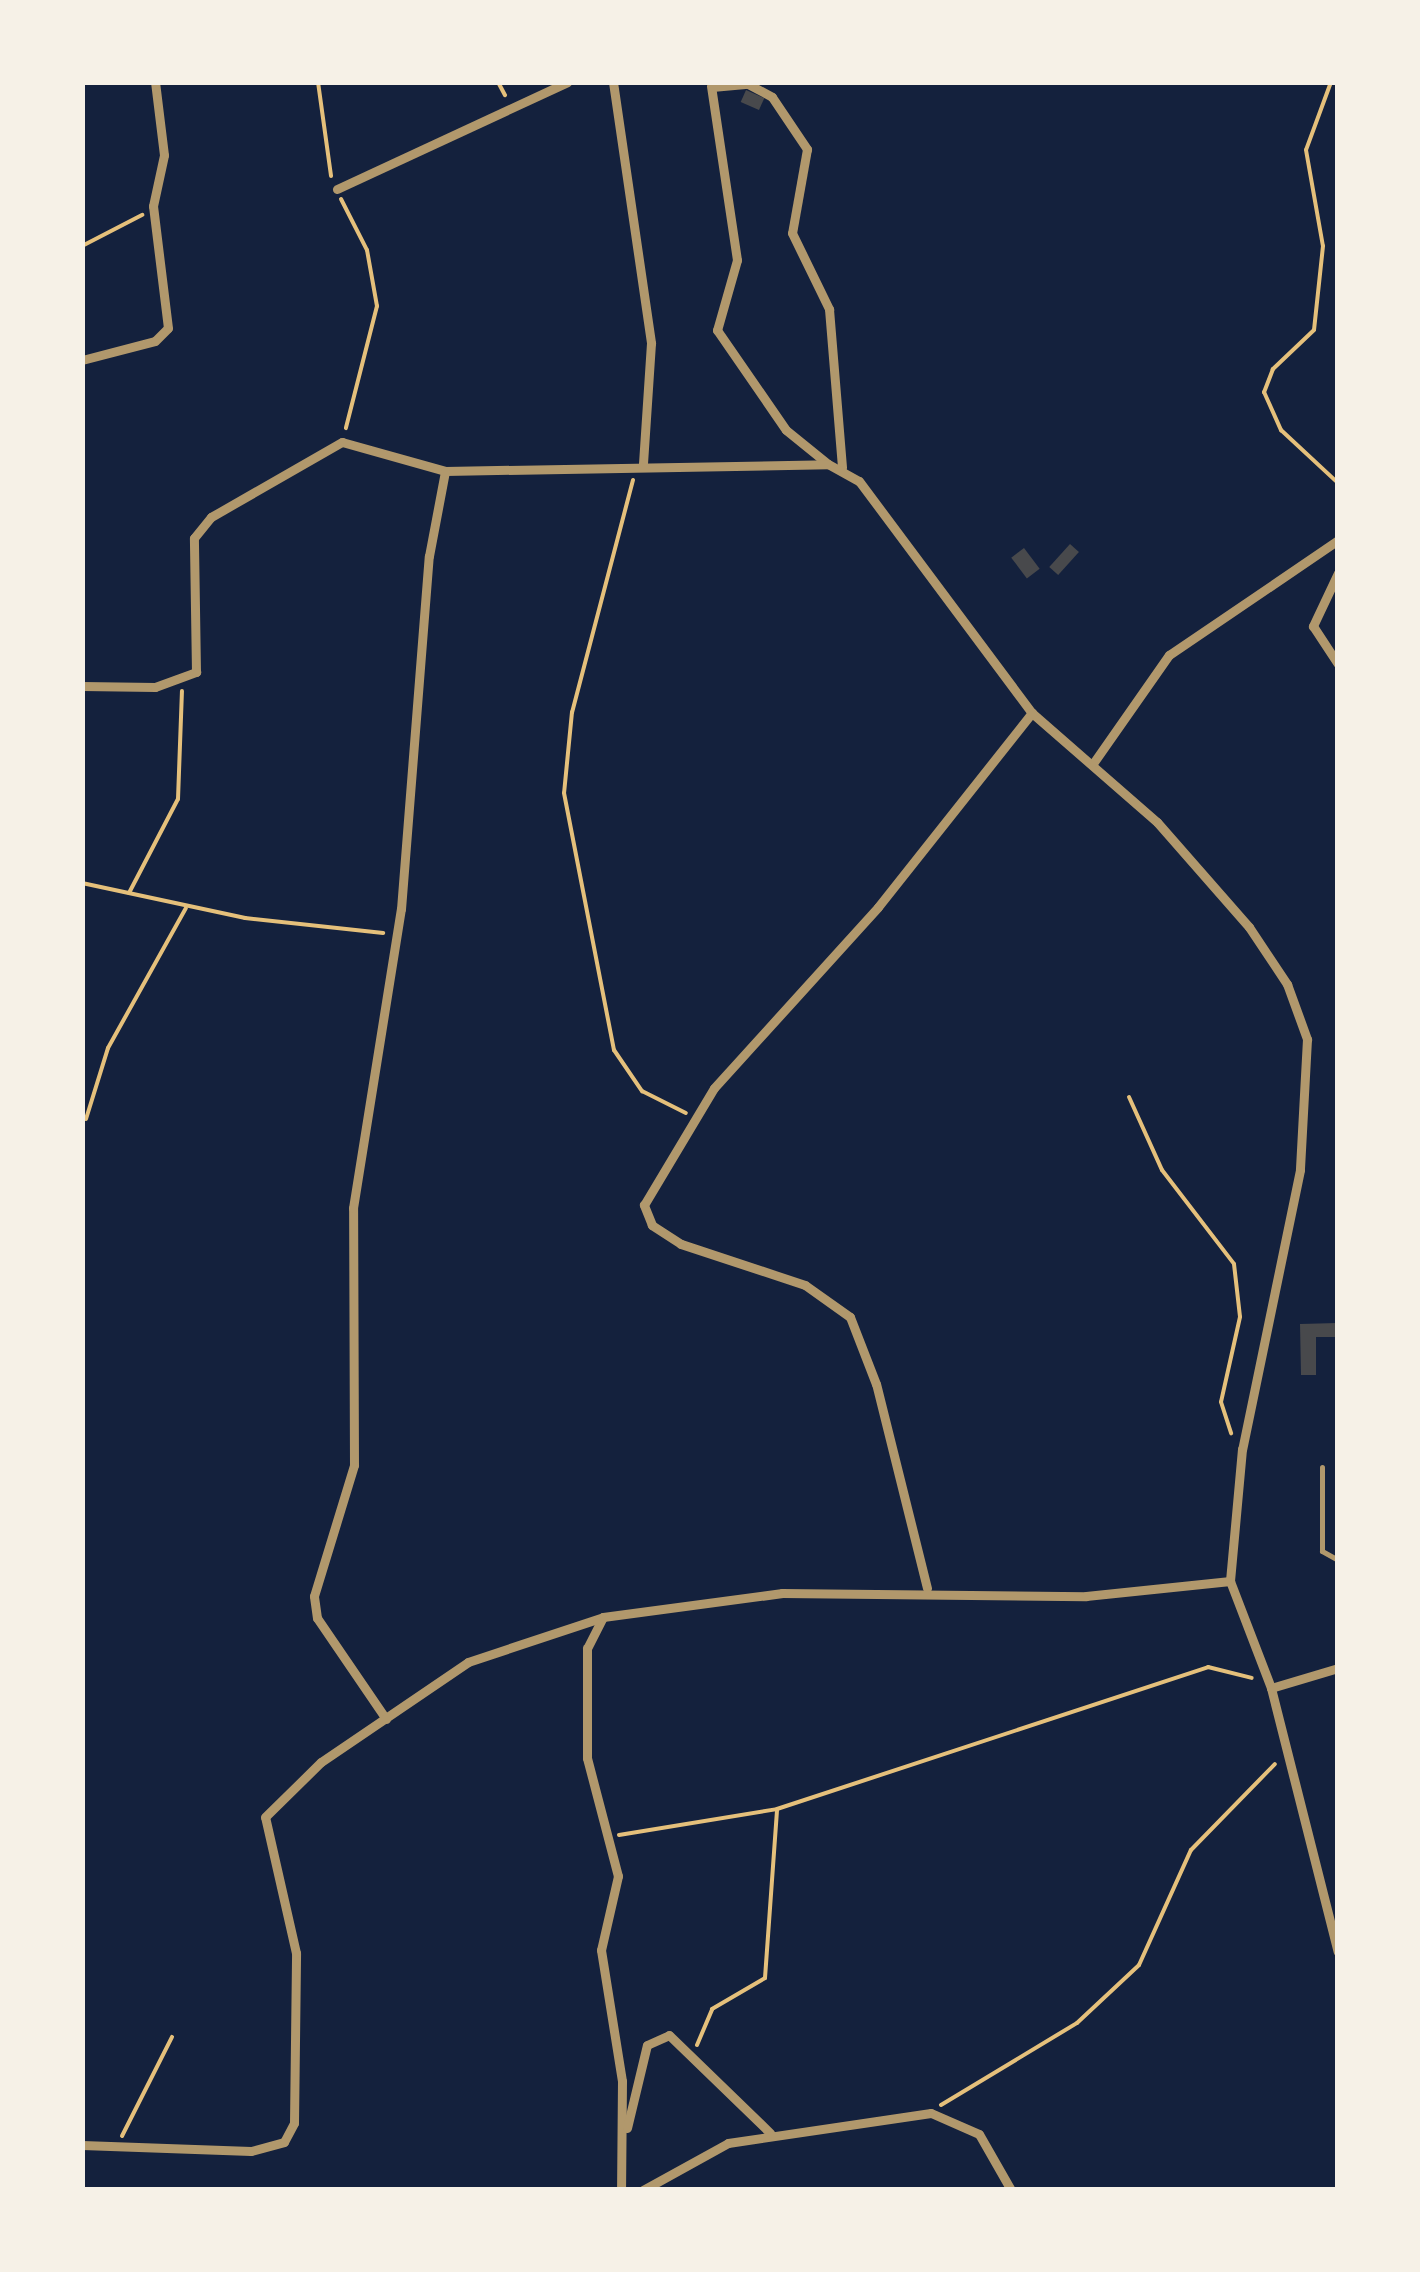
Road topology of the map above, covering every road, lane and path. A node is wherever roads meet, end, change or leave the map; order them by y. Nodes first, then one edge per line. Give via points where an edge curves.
1 (155, 82) edge
2 (318, 82) edge
3 (567, 82) edge
4 (613, 82) edge
5 (1331, 82) edge
6 (711, 85) edge
7 (336, 189) junction
8 (153, 206) junction
9 (82, 246) edge
10 (82, 360) edge
11 (342, 442) junction
12 (643, 464) junction
13 (828, 464) junction
14 (842, 467) junction
15 (445, 471) junction
16 (1338, 484) edge
17 (1338, 540) edge
18 (1338, 573) edge
19 (1338, 664) edge
20 (182, 683) junction
21 (82, 686) edge
22 (1032, 712) junction
23 (1094, 762) junction
24 (82, 883) edge
25 (129, 893) junction
26 (186, 908) junction
27 (397, 934) junction
28 (1129, 1097) dead end
29 (695, 1116) junction
30 (86, 1119) dead end
31 (1242, 1449) junction
32 (1322, 1467) dead end
33 (1338, 1560) edge
34 (1230, 1581) junction
35 (927, 1588) junction
36 (603, 1618) junction
37 (1338, 1668) edge
38 (1271, 1688) junction
39 (386, 1719) junction
40 (1286, 1754) junction
41 (777, 1810) junction
42 (609, 1836) junction
43 (1338, 1952) edge
44 (172, 2037) dead end
45 (694, 2055) junction
46 (931, 2113) junction
47 (625, 2130) junction
48 (770, 2133) junction
49 (82, 2145) edge
50 (120, 2146) junction
51 (620, 2190) edge
52 (644, 2190) edge
53 (1011, 2190) edge

1 - 8 street via 164,154
2 - 7 path
3 - 7 street
4 - 12 street via 651,344
5 - 16 path via 1306,150 1323,246 1314,330 1264,379 1264,392 1281,430
6 - 13 street via 737,260 717,330 786,430
6 - 14 street via 748,84 772,98 806,149 792,233 829,309
7 - 11 path via 367,250 377,306
8 - 9 path
8 - 10 street via 168,328 155,341
11 - 15 street
11 - 20 street via 211,517 194,538 200,652
12 - 13 street
12 - 15 street
12 - 29 path via 618,516 592,663 572,712 564,794 595,979 624,1074
13 - 14 street
14 - 22 street
15 - 27 street
17 - 23 street via 1169,655
18 - 19 street via 1313,626
20 - 21 street
20 - 25 path via 178,800
22 - 23 street
22 - 29 street
23 - 31 street via 1250,927 1287,984 1307,1039 1300,1170
24 - 25 path
25 - 26 path
26 - 27 path
26 - 30 path via 108,1048
27 - 39 street via 351,1227 354,1465 314,1596 317,1618
28 - 31 path via 1162,1170 1234,1264 1240,1317 1221,1402
29 - 35 street via 653,1181 646,1215 681,1244 805,1286 850,1317 876,1384
31 - 34 street
32 - 33 lane via 1322,1551
34 - 35 street via 1086,1596
34 - 38 street
35 - 36 street via 782,1593
36 - 39 street via 468,1662
36 - 42 street via 588,1648 588,1758
37 - 38 street
38 - 40 street
38 - 41 path via 1208,1667
39 - 50 street via 283,1792 264,1817 296,1953 294,2124 284,2142 252,2151
40 - 43 street
40 - 46 path via 1191,1850 1138,1966 1077,2023 998,2063
41 - 42 path
41 - 45 path via 765,1978 712,2009
42 - 47 street via 618,1876 601,1950
44 - 50 path
45 - 47 street via 669,2035 646,2046
45 - 48 street
46 - 48 street via 866,2128
46 - 53 street via 979,2134
47 - 51 street
48 - 52 street via 700,2154
49 - 50 street

